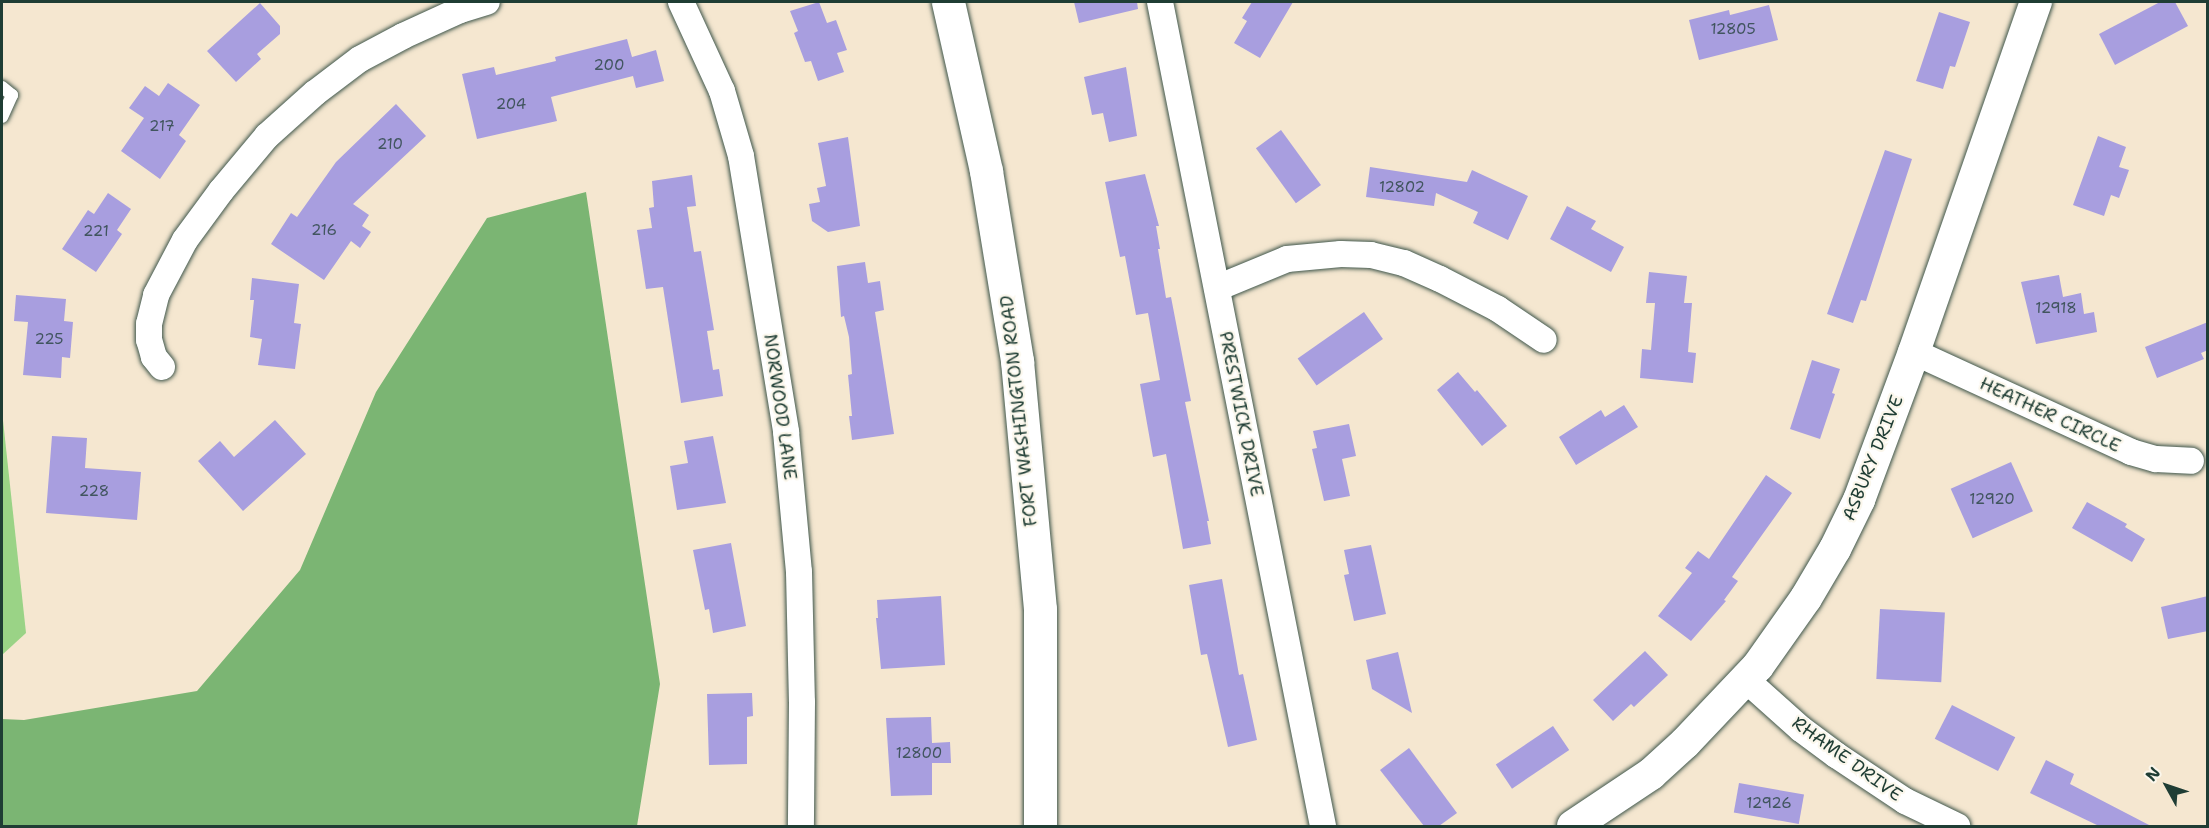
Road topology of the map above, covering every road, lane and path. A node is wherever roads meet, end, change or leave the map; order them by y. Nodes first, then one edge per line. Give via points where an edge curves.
1 (487, 2) edge
2 (681, 2) edge
3 (948, 2) edge
4 (1160, 2) edge
5 (2036, 2) edge
6 (2, 87) edge
7 (2, 117) edge
8 (1217, 288) junction
9 (1544, 340) dead end
10 (1914, 352) junction
11 (162, 367) dead end
12 (2191, 461) dead end
13 (1745, 679) junction
14 (801, 826) edge
15 (1040, 826) edge
16 (1323, 826) edge
17 (1573, 826) edge
18 (1957, 826) edge

1 - 11 street via 412,31 360,59 267,136 185,240 156,295 149,340
2 - 14 street, NORWOOD LANE via 722,91 741,156 786,432 798,572
3 - 15 main road, FORT WASHINGTON ROAD via 987,171 1017,361 1040,609
4 - 8 street, PRESTWICK DRIVE
5 - 10 street, ASBURY DRIVE
6 - 7 lane via 12,95
8 - 9 street via 1287,259 1371,255 1404,263 1440,279 1498,309
8 - 16 street, PRESTWICK DRIVE
10 - 12 street, HEATHER CIRCLE via 2131,452 2156,459
10 - 13 street, ASBURY DRIVE via 1859,500 1835,549 1806,598
13 - 17 street, ASBURY DRIVE via 1651,774
13 - 18 street, RHAME DRIVE via 1836,754 1905,801

